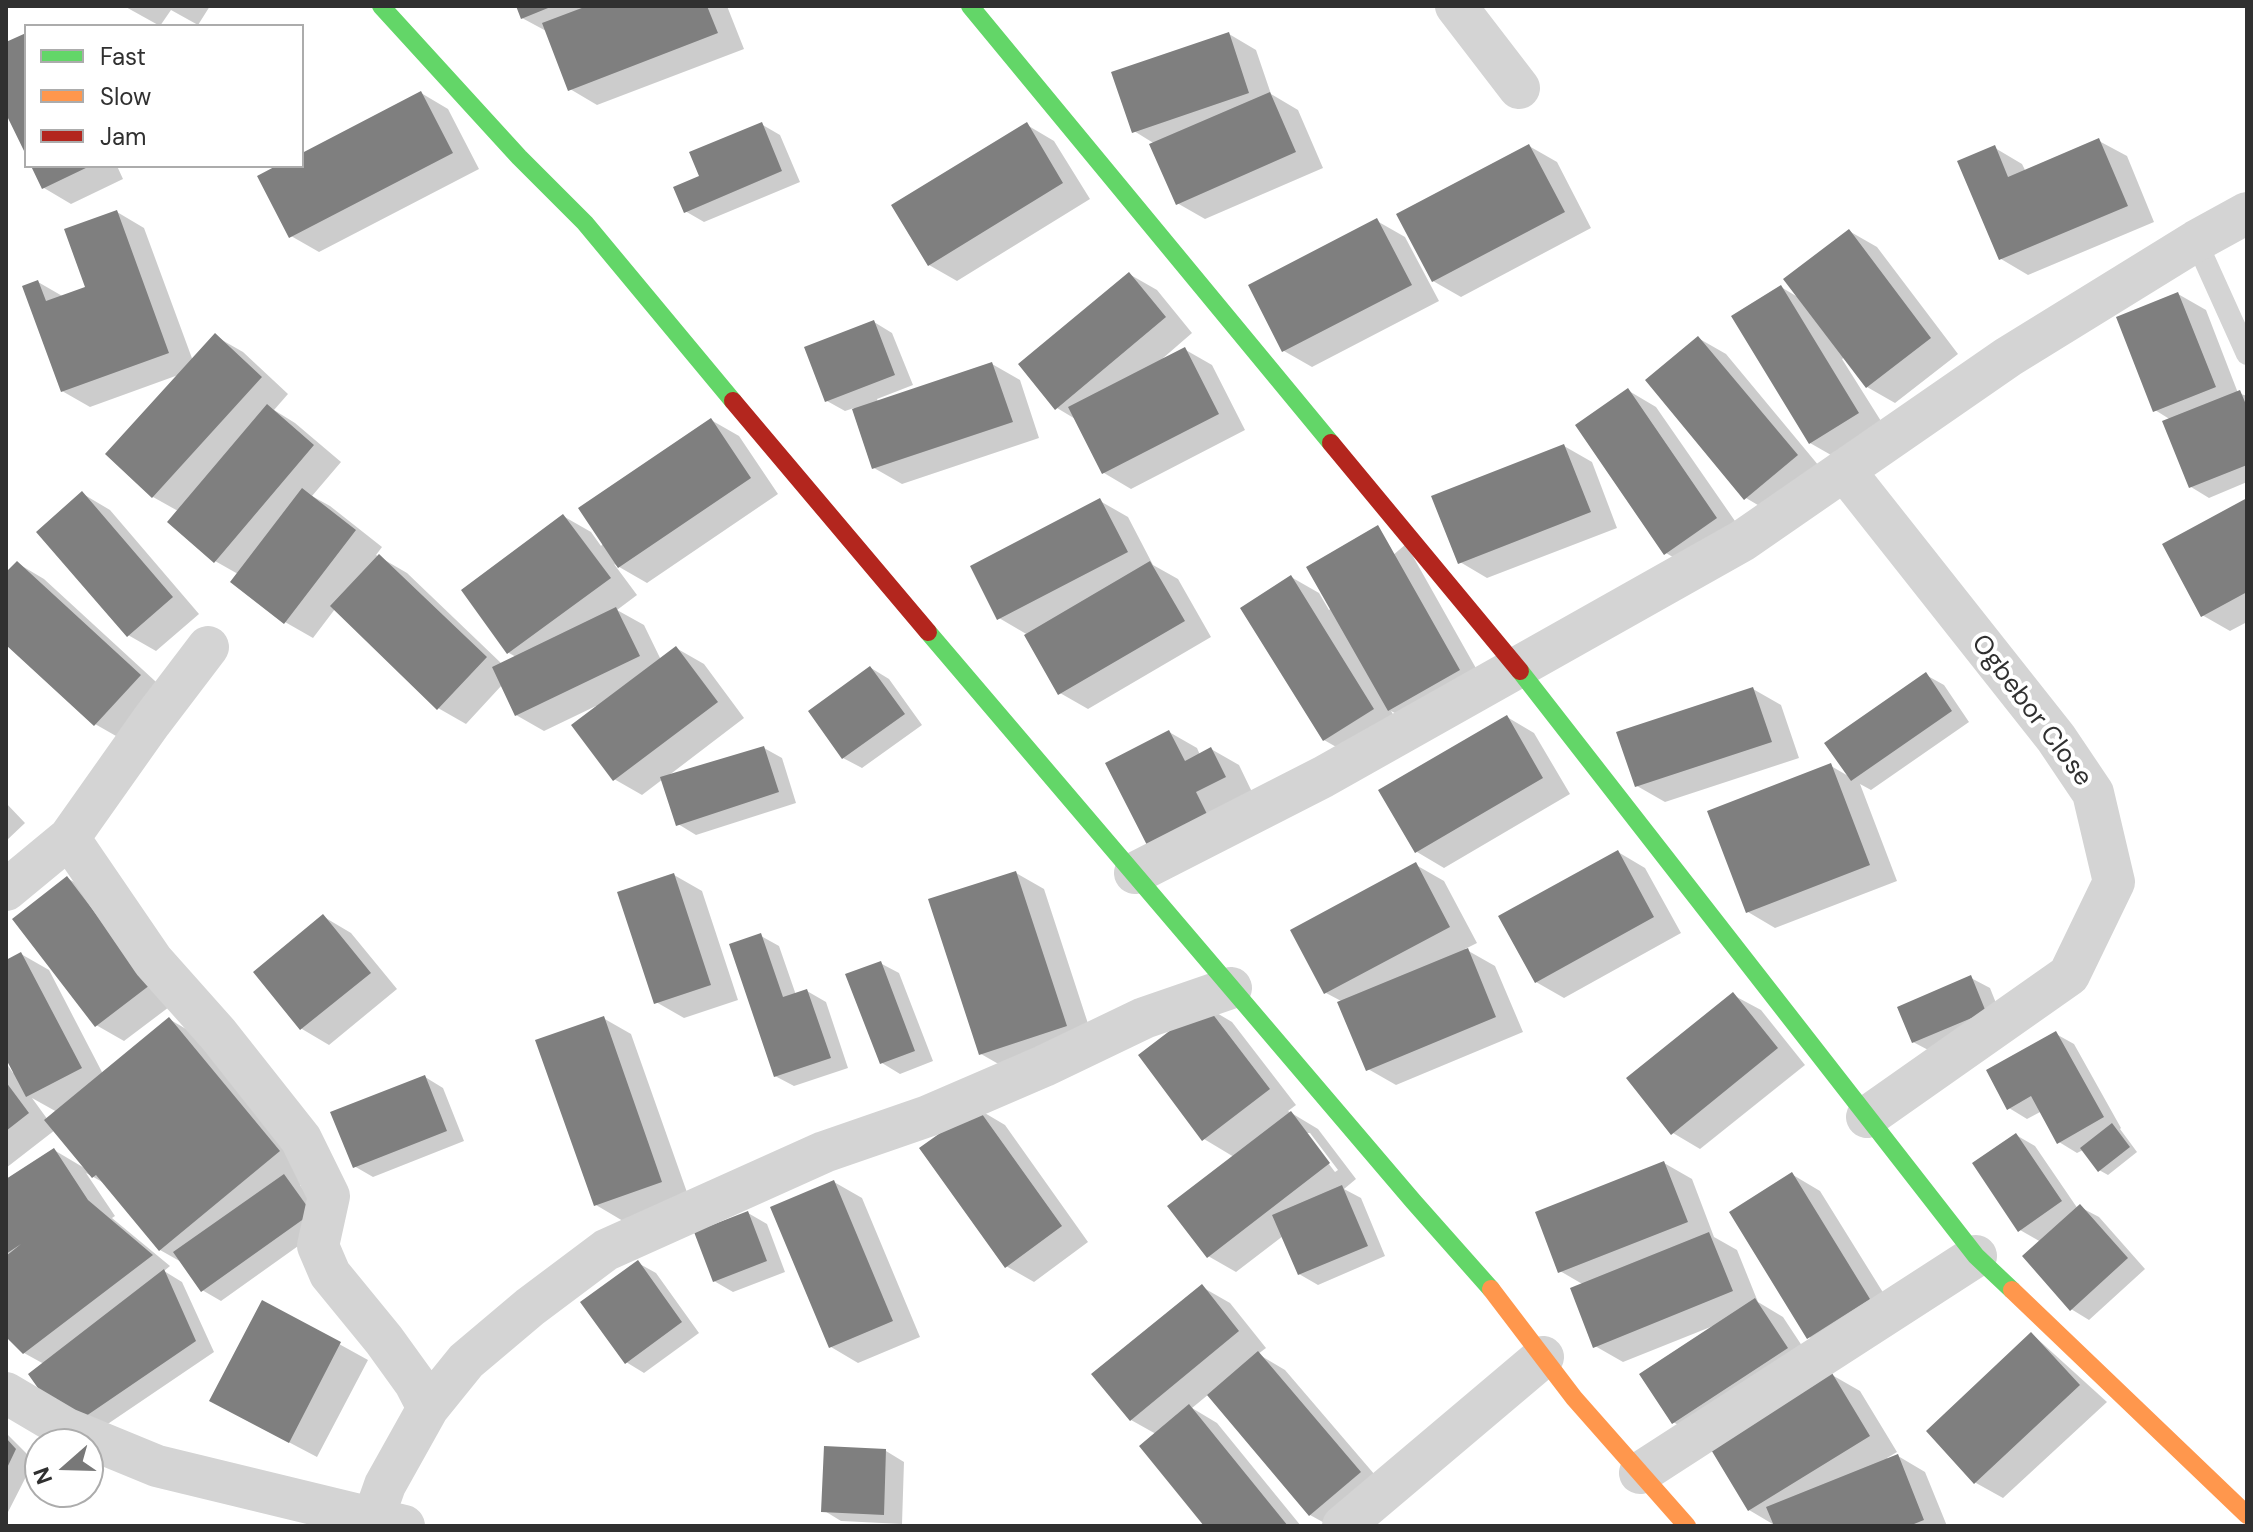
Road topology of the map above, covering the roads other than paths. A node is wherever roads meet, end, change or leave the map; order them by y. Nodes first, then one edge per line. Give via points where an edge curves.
1 (381, 6) edge
2 (970, 6) edge
3 (1456, 6) edge
4 (1519, 88) dead end
5 (2247, 213) edge
6 (2196, 241) junction
7 (2247, 354) edge
8 (1844, 470) junction
9 (208, 647) dead end
10 (1518, 669) junction
11 (69, 838) junction
12 (1135, 873) junction
13 (6, 890) edge
14 (1231, 988) junction
15 (1867, 1117) junction
16 (1976, 1256) junction
17 (1543, 1357) junction
18 (6, 1393) edge
19 (428, 1408) junction
20 (1640, 1473) junction
21 (2247, 1515) edge
22 (388, 1523) edge
23 (1343, 1526) edge
24 (1687, 1526) edge

1 - 12 street via 585,223
2 - 10 street
3 - 4 street
5 - 6 street
6 - 7 lane
6 - 8 street via 2008,357
8 - 10 street via 1742,541
8 - 15 street, Ogbebor Close via 2086,782 2114,882 2069,975
9 - 11 street
10 - 12 street
10 - 15 street
11 - 13 street
11 - 19 street via 153,961 301,1139 329,1196 318,1246 330,1274 384,1340
12 - 14 street
14 - 17 street via 1498,1297
14 - 19 street via 1144,1018 928,1116 824,1152 606,1250 466,1361
15 - 16 street
16 - 20 street
16 - 21 street
17 - 20 street
17 - 23 street
18 - 22 street via 67,1429 157,1466
19 - 22 street via 385,1485
20 - 24 street

